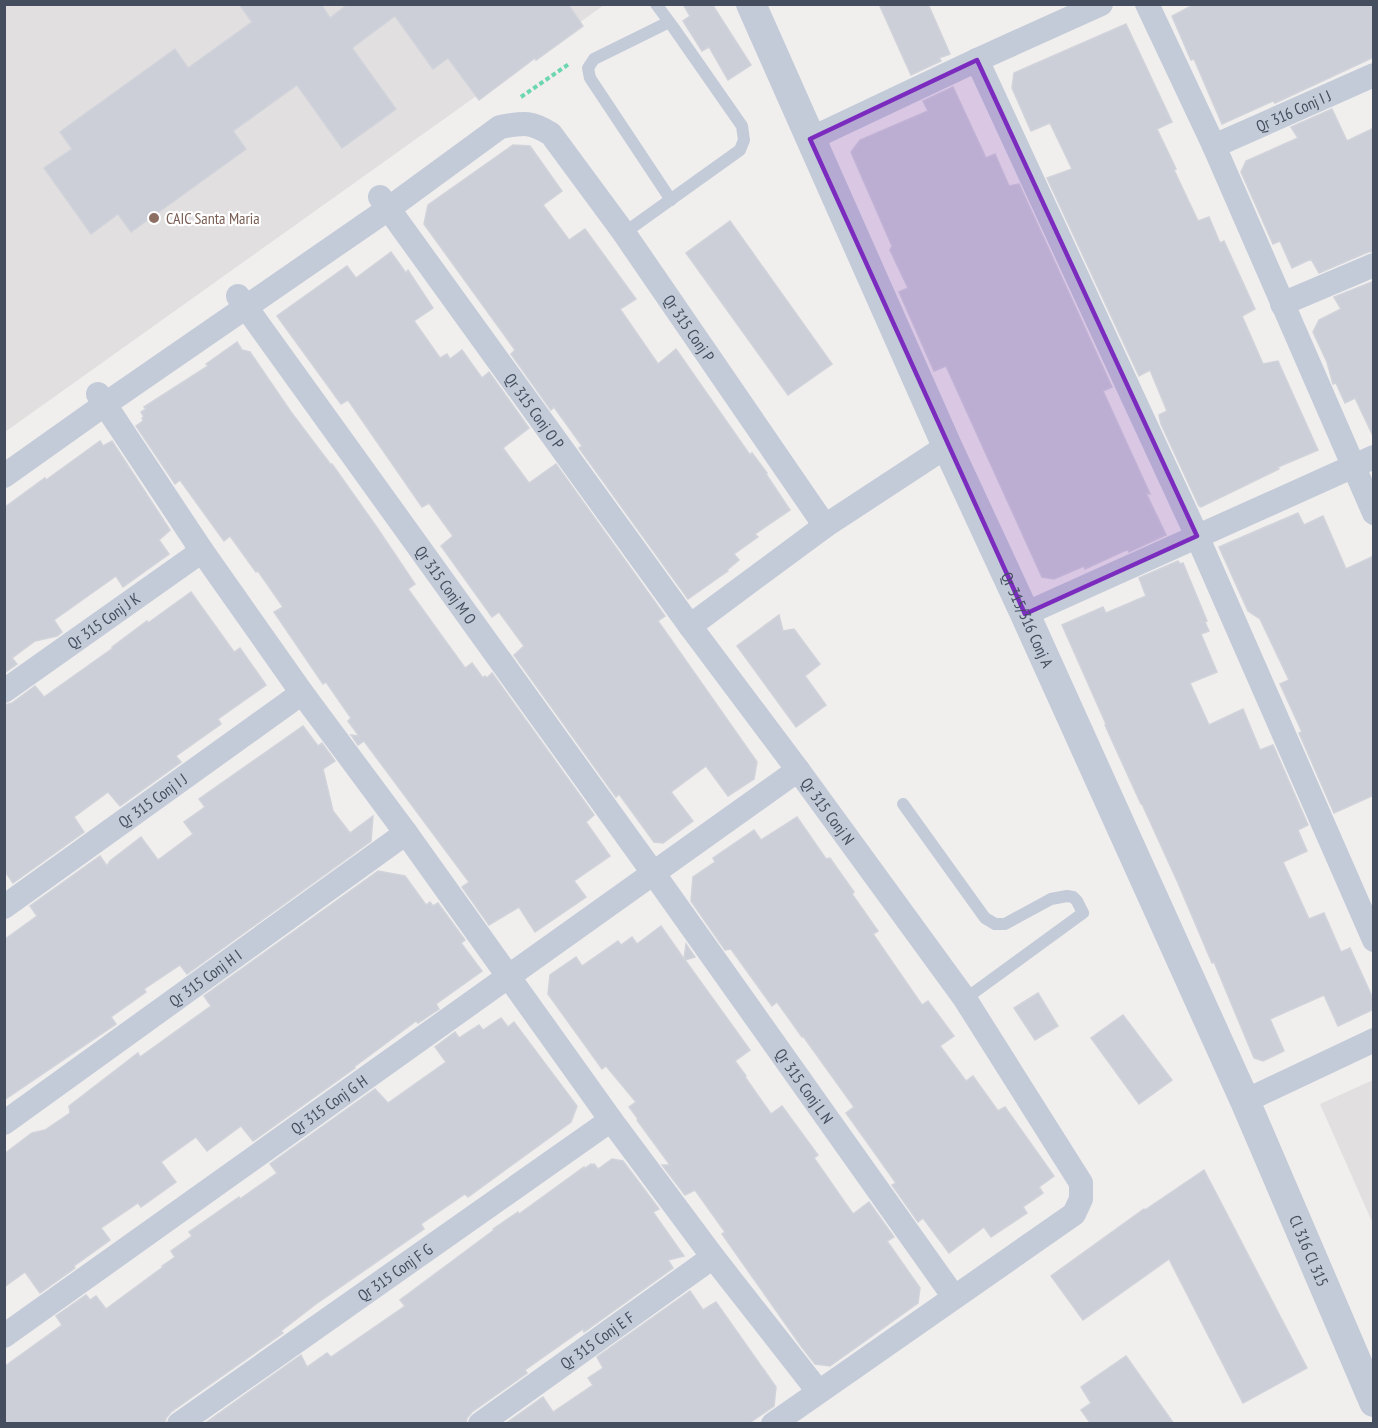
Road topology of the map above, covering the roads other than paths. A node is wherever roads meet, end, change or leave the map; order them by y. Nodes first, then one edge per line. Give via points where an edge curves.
1 (656, 4) edge
2 (751, 4) edge
3 (1101, 4) edge
4 (1147, 4) edge
5 (669, 22) junction
6 (977, 60) junction
7 (1374, 75) edge
8 (810, 139) junction
9 (1214, 146) junction
10 (671, 200) junction
11 (384, 203) junction
12 (624, 233) junction
13 (1374, 265) edge
14 (242, 302) junction
15 (1282, 304) junction
16 (101, 400) junction
17 (948, 447) junction
18 (1364, 462) edge
19 (4, 476) edge
20 (1374, 513) edge
21 (825, 526) junction
22 (1197, 536) junction
23 (202, 551) junction
24 (1025, 614) junction
25 (690, 626) junction
26 (4, 692) edge
27 (302, 693) junction
28 (798, 770) junction
29 (903, 804) dead end
30 (406, 833) junction
31 (654, 874) junction
32 (4, 907) edge
33 (1374, 940) edge
34 (508, 978) junction
35 (964, 999) junction
36 (1374, 1040) edge
37 (1245, 1101) junction
38 (611, 1120) junction
39 (4, 1124) edge
40 (713, 1257) junction
41 (954, 1297) junction
42 (4, 1336) edge
43 (818, 1391) junction
44 (1374, 1402) edge
45 (179, 1424) edge
46 (480, 1424) edge
47 (773, 1424) edge

1 - 5 lane
2 - 8 street, Qr 315/316 Conj A
3 - 6 street
4 - 9 street
5 - 10 lane via 742,126 744,140 740,150
5 - 10 lane via 594,59 588,68 590,78
6 - 8 street
6 - 22 street
7 - 9 street, Qr 316 Conj I J
8 - 17 street, Qr 315/316 Conj A
9 - 15 street
10 - 12 lane
11 - 12 street, Qr 315 Conj P via 500,127 521,123 538,126 551,134
11 - 14 street
11 - 25 street, Qr 315 Conj O P
12 - 21 street, Qr 315 Conj P
13 - 15 street
14 - 16 street
14 - 31 street, Qr 315 Conj M O
15 - 18 street
16 - 19 street
16 - 23 street
17 - 21 street
17 - 24 street, Qr 315/316 Conj A
18 - 20 street
18 - 22 street
21 - 25 street
22 - 24 street
22 - 33 street
23 - 26 street, Qr 315 Conj J K
23 - 27 street
24 - 37 street, Qr 315/316 Conj A
25 - 28 street, Qr 315 Conj N
27 - 30 street
27 - 32 street, Qr 315 Conj I J
28 - 31 street, Qr 315 Conj G H
28 - 35 street, Qr 315 Conj N
29 - 35 lane via 985,918 1005,924 1059,897 1073,897 1083,913
30 - 34 street
30 - 39 street, Qr 315 Conj H I
31 - 34 street, Qr 315 Conj G H
31 - 41 street, Qr 315 Conj L N
34 - 38 street
34 - 42 street, Qr 315 Conj G H
35 - 41 street, Qr 315 Conj N via 1081,1183 1081,1199 1074,1214
36 - 37 street
37 - 44 street, Cl 316 Cl 315
38 - 40 street
38 - 45 street, Qr 315 Conj F G
40 - 43 street
40 - 46 street, Qr 315 Conj E F
41 - 43 street, Qr 315 Conj N
43 - 47 street, Qr 315 Conj N

